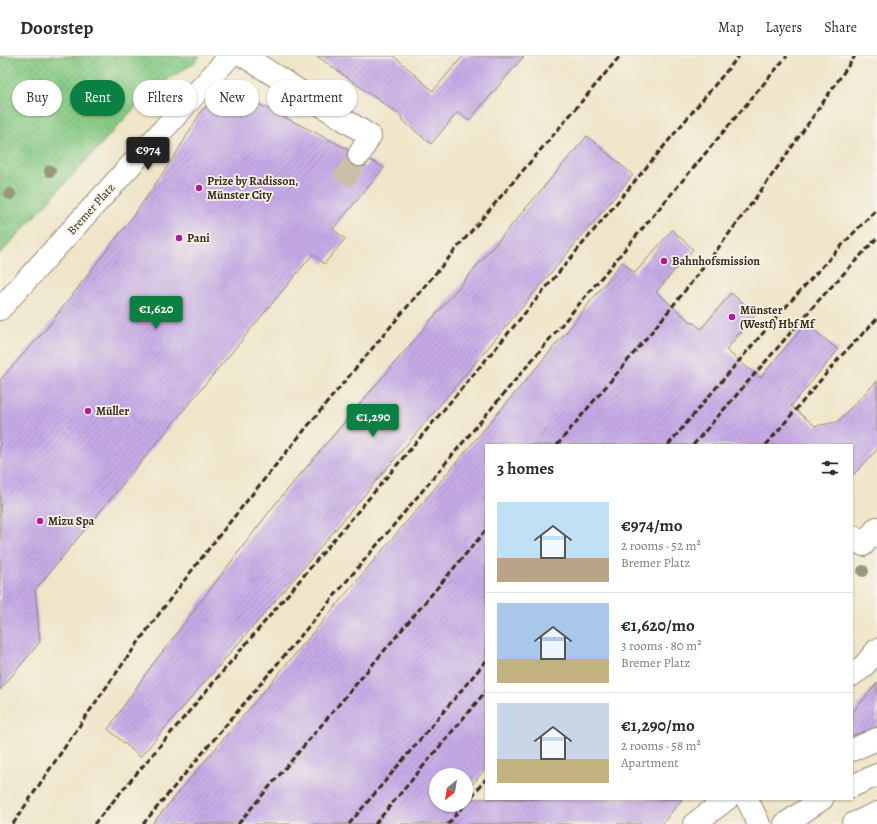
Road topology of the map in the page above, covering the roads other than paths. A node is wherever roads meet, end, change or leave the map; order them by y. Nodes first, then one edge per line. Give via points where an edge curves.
1 (230, 56) edge
2 (244, 56) edge
3 (365, 146) dead end
4 (0, 309) edge
5 (877, 528) edge
6 (853, 537) edge
7 (877, 650) edge
8 (853, 674) edge
9 (877, 739) edge
10 (853, 750) edge
11 (877, 774) edge
12 (853, 786) edge
13 (726, 800) edge
14 (821, 800) edge
15 (877, 813) edge
16 (694, 824) edge
17 (785, 824) edge
18 (853, 824) edge

1 - 4 street, Bremer Platz
2 - 3 street
5 - 6 street via 862,545
7 - 8 street
9 - 10 street
11 - 12 street
13 - 16 street
14 - 17 street
15 - 18 street

